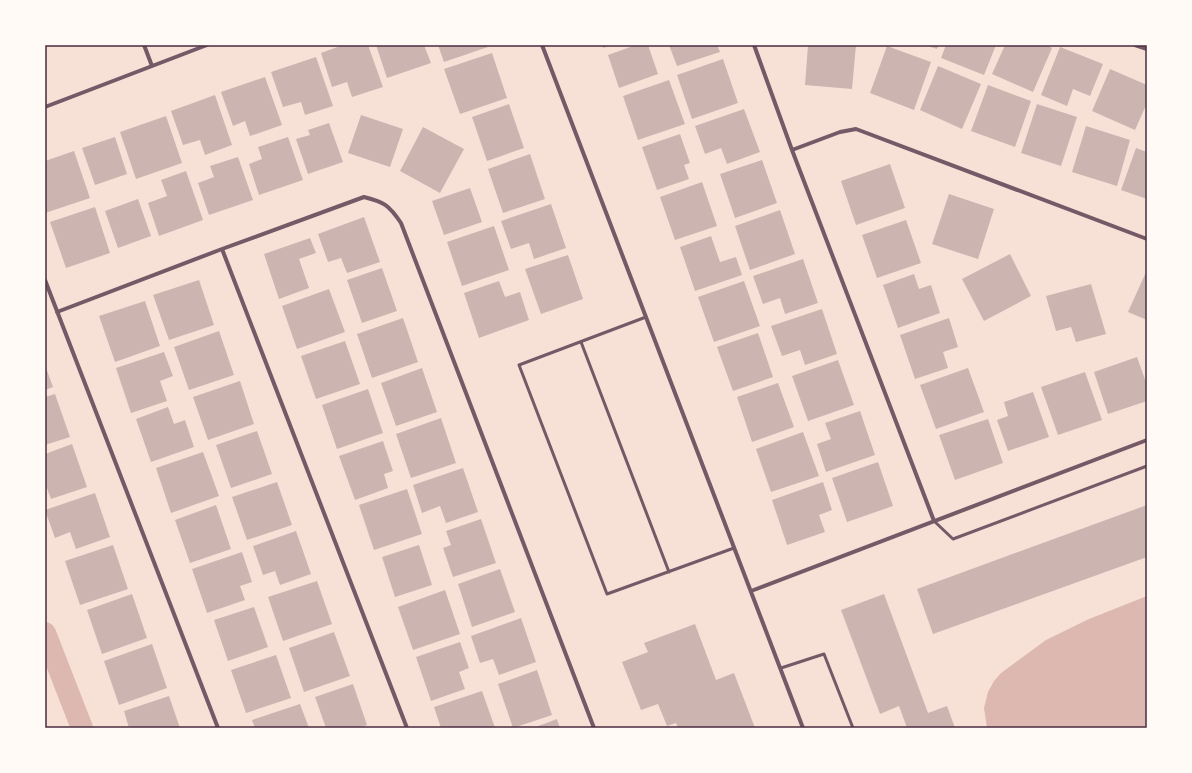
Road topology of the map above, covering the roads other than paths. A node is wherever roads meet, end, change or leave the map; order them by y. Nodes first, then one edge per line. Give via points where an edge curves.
1 (144, 45) edge
2 (207, 45) edge
3 (542, 45) edge
4 (754, 45) edge
5 (1136, 45) edge
6 (1147, 49) edge
7 (152, 66) junction
8 (45, 107) edge
9 (792, 150) junction
10 (1147, 239) edge
11 (222, 249) junction
12 (45, 280) edge
13 (57, 312) junction
14 (646, 317) junction
15 (581, 342) junction
16 (1147, 440) edge
17 (1147, 466) edge
18 (934, 521) junction
19 (734, 548) junction
20 (669, 572) junction
21 (751, 591) junction
22 (781, 668) junction
23 (218, 728) edge
24 (407, 728) edge
25 (594, 728) edge
26 (803, 728) edge
27 (853, 728) edge

1 - 7 street
2 - 7 street
3 - 14 street
4 - 9 street
5 - 6 street
7 - 8 street
9 - 10 street via 840,132 856,129
9 - 18 street
11 - 13 street
11 - 24 street
11 - 25 street via 364,197 379,200 392,209 400,222
12 - 13 street
13 - 23 street
14 - 15 lane
14 - 19 street
15 - 20 lane
15 - 20 lane via 520,365 607,594
16 - 18 street
17 - 18 lane via 953,539
18 - 21 street
19 - 20 lane
19 - 21 street
21 - 22 street
22 - 26 street
22 - 27 lane via 824,654

